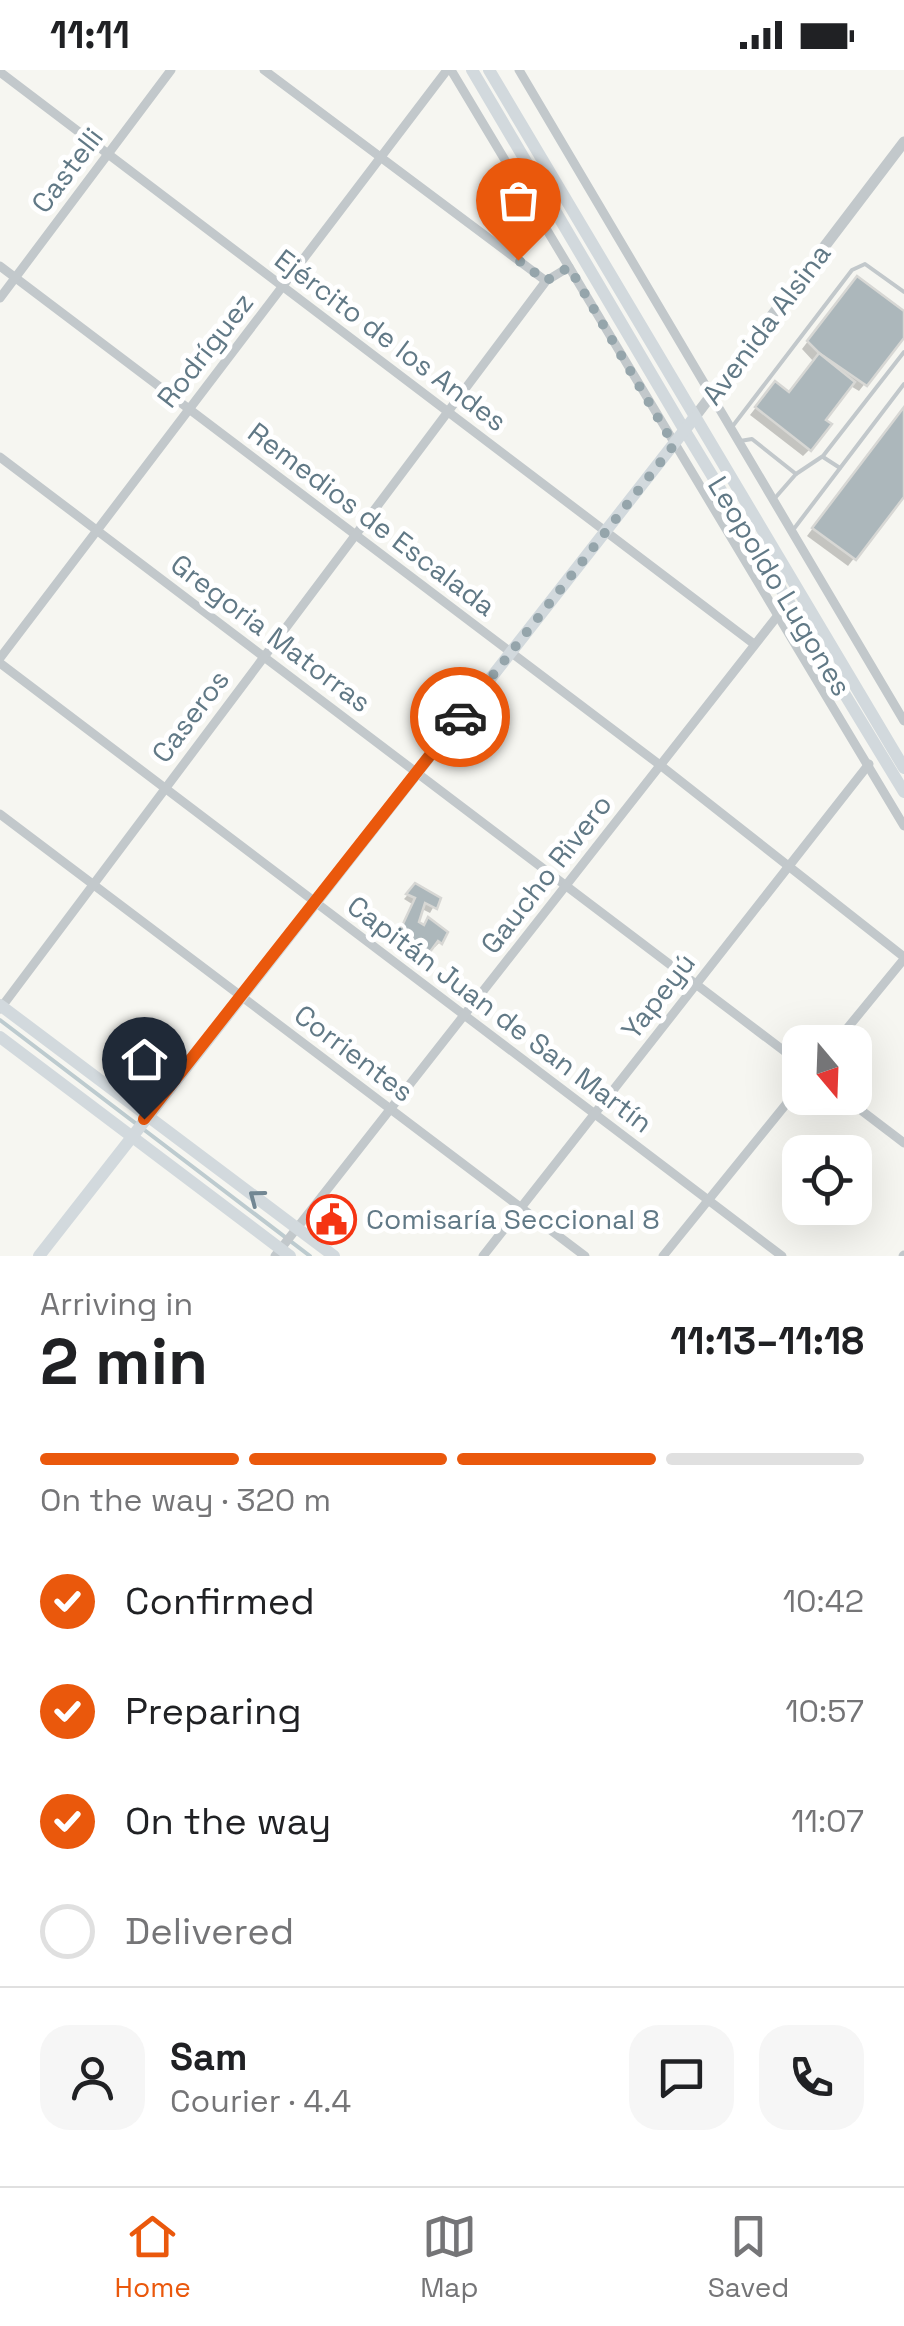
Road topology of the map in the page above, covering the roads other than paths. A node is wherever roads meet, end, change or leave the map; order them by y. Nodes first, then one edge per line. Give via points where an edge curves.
1 (172, 70) edge
2 (264, 70) edge
3 (449, 70) edge
4 (472, 70) edge
5 (488, 70) edge
6 (519, 70) edge
7 (0, 72) edge
8 (904, 142) edge
9 (108, 152) junction
10 (378, 157) junction
11 (0, 266) edge
12 (569, 267) junction
13 (16, 278) junction
14 (546, 281) junction
15 (281, 287) junction
16 (904, 292) edge
17 (0, 298) edge
18 (904, 352) edge
19 (904, 384) edge
20 (712, 394) junction
21 (188, 408) junction
22 (450, 412) junction
23 (694, 418) junction
24 (732, 427) junction
25 (685, 430) junction
26 (740, 441) junction
27 (674, 445) junction
28 (823, 456) junction
29 (0, 457) edge
30 (840, 468) junction
31 (796, 474) junction
32 (775, 498) junction
33 (96, 529) junction
34 (793, 530) junction
35 (606, 531) junction
36 (356, 534) junction
37 (778, 614) junction
38 (754, 644) junction
39 (511, 652) junction
40 (264, 655) junction
41 (0, 660) edge
42 (904, 722) edge
43 (660, 764) junction
44 (868, 764) junction
45 (904, 768) edge
46 (417, 772) junction
47 (166, 786) junction
48 (904, 792) edge
49 (0, 814) edge
50 (904, 826) edge
51 (790, 864) junction
52 (93, 885) junction
53 (564, 886) junction
54 (316, 903) junction
55 (904, 958) edge
56 (695, 985) junction
57 (242, 997) junction
58 (1, 1007) edge
59 (464, 1016) junction
60 (850, 1025) edge
61 (0, 1037) edge
62 (782, 1050) edge
63 (390, 1109) junction
64 (782, 1110) edge
65 (594, 1112) junction
66 (867, 1115) edge
67 (140, 1125) junction
68 (904, 1143) edge
69 (709, 1201) junction
70 (520, 1207) junction
71 (295, 1230) junction
72 (283, 1251) edge
73 (39, 1256) edge
74 (334, 1256) edge
75 (482, 1256) edge
76 (585, 1256) edge
77 (663, 1256) edge
78 (782, 1256) edge

1 - 9 street, Castelli
2 - 10 street
3 - 10 street, Rodríguez
3 - 12 street
4 - 25 main road, Leopoldo Lugones
5 - 23 main road, Leopoldo Lugones
6 - 20 street
7 - 9 street, Ejército de los Andes
8 - 20 street, Avenida Alsina
9 - 13 street, Castelli
9 - 15 street, Ejército de los Andes
10 - 14 street
10 - 15 street, Rodríguez
11 - 13 street, Remedios de Escalada
12 - 14 street, Caseros
12 - 27 street
13 - 17 street, Castelli
13 - 21 street, Remedios de Escalada
14 - 22 street, Caseros
15 - 21 street, Rodríguez
15 - 22 street, Ejército de los Andes
16 - 24 lane via 866,264 852,270
18 - 28 lane
19 - 30 lane
20 - 23 street, Avenida Alsina
20 - 24 street
21 - 33 street, Rodríguez
21 - 36 street, Remedios de Escalada
22 - 35 street, Ejército de los Andes
22 - 36 street, Caseros
23 - 25 main road, Avenida Alsina
23 - 45 main road, Leopoldo Lugones
24 - 26 street
25 - 27 main road, Avenida Alsina
25 - 48 main road, Leopoldo Lugones
26 - 31 lane via 752,439
26 - 32 street
27 - 35 main road, Avenida Alsina
27 - 37 street
28 - 30 lane
28 - 31 lane
29 - 33 street, Gregoria Matorras
30 - 34 lane
31 - 32 lane
32 - 34 street
33 - 40 street, Gregoria Matorras
33 - 41 street, Rodríguez
34 - 42 street
35 - 38 street, Ejército de los Andes
35 - 39 main road, Avenida Alsina
36 - 39 street, Remedios de Escalada
36 - 40 street, Caseros
37 - 38 street, Gaucho Rivero
37 - 44 street
38 - 43 street, Gaucho Rivero
39 - 43 street, Remedios de Escalada
39 - 46 main road, Avenida Alsina
40 - 46 street, Gregoria Matorras
40 - 47 street, Caseros
41 - 47 street, Capitán Juan de San Martín
43 - 51 street, Remedios de Escalada
43 - 53 street, Gaucho Rivero
44 - 50 street
44 - 51 street, Yapeyú
46 - 53 street, Gregoria Matorras
46 - 54 main road, Avenida Alsina
47 - 52 street, Caseros
47 - 54 street, Capitán Juan de San Martín
49 - 52 street, Corrientes
51 - 55 street, Remedios de Escalada
51 - 56 street, Yapeyú
52 - 57 street, Corrientes
52 - 58 street, Caseros
53 - 56 street, Gregoria Matorras
53 - 59 street, Gaucho Rivero
54 - 57 main road, Avenida Alsina
54 - 59 street, Capitán Juan de San Martín
55 - 60 street
56 - 62 street, Gregoria Matorras
56 - 65 street, Yapeyú
57 - 63 street, Corrientes
57 - 67 main road, Avenida Alsina
58 - 67 main road
59 - 63 street, Gaucho Rivero
59 - 65 street, Capitán Juan de San Martín
61 - 67 main road
63 - 70 street, Corrientes
63 - 71 street, Gaucho Rivero
64 - 69 street
65 - 69 street, Capitán Juan de San Martín
65 - 70 street, Yapeyú
66 - 68 street
71 -> 67 main road
67 - 72 main road
67 - 73 main road, Avenida Alsina
69 - 77 street
69 - 78 street, Capitán Juan de San Martín
70 - 75 street, Yapeyú
70 - 76 street, Corrientes
71 - 72 street, Gaucho Rivero
71 - 74 main road

